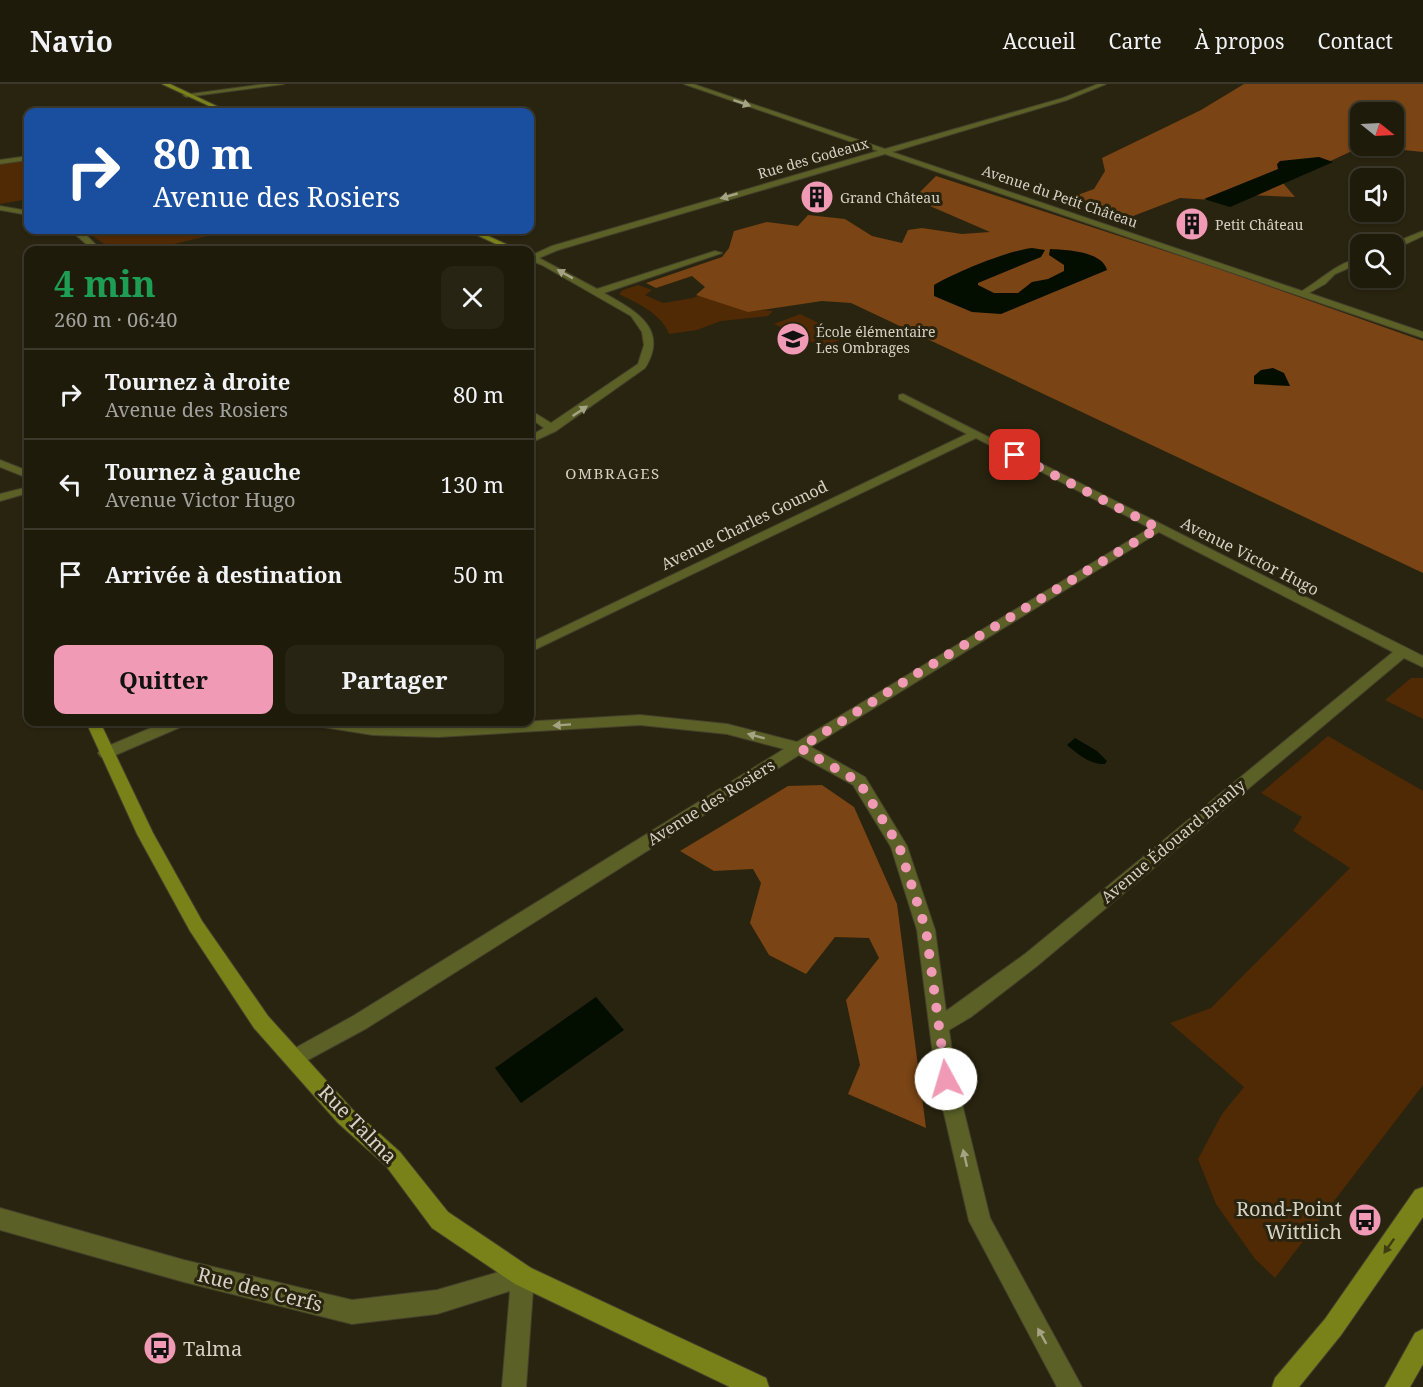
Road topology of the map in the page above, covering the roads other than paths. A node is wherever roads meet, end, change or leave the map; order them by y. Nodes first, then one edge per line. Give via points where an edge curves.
1 (165, 84) edge
2 (281, 84) edge
3 (687, 84) edge
4 (1103, 84) edge
5 (252, 87) junction
6 (235, 91) junction
7 (190, 96) junction
8 (215, 107) joint
9 (886, 150) junction
10 (24, 159) edge
11 (0, 162) edge
12 (0, 208) edge
13 (24, 212) edge
14 (1423, 233) edge
15 (80, 234) edge
16 (479, 234) edge
17 (1404, 242) edge
18 (93, 246) edge
19 (506, 246) edge
20 (718, 253) dead end
21 (534, 256) edge
22 (534, 259) edge
23 (1350, 264) edge
24 (598, 292) junction
25 (1304, 293) junction
26 (1423, 335) edge
27 (903, 398) dead end
28 (534, 416) edge
29 (552, 429) junction
30 (974, 435) junction
31 (534, 438) edge
32 (0, 464) edge
33 (24, 473) edge
34 (24, 491) edge
35 (0, 498) edge
36 (1158, 528) junction
37 (534, 646) edge
38 (1402, 652) junction
39 (1423, 662) edge
40 (95, 726) edge
41 (169, 726) edge
42 (380, 726) edge
43 (800, 748) junction
44 (106, 753) junction
45 (940, 1025) junction
46 (295, 1058) junction
47 (1423, 1198) edge
48 (0, 1219) edge
49 (522, 1276) junction
50 (1423, 1341) edge
51 (514, 1387) edge
52 (757, 1387) edge
53 (1070, 1387) edge
54 (1284, 1387) edge
55 (1397, 1387) edge

1 - 7 main road
2 - 5 street
3 -> 9 street, Avenue du Petit Château
4 - 9 street, Rue des Godeaux via 1056,102
5 - 6 street
5 - 7 street
6 - 7 street
6 - 8 street via 218,98
7 - 8 main road
9 -> 21 street, Rue des Godeaux
9 - 25 street, Avenue du Petit Château
10 - 11 street
12 - 13 street
14 - 17 street
15 - 18 street
16 - 19 main road
20 - 24 street
24 -> 22 street
23 - 25 street
29 -> 24 street via 619,384 642,366 649,355 644,323
25 - 26 street, Avenue du Petit Château
27 - 30 street, Avenue Victor Hugo
28 - 29 street
29 - 31 street
30 - 36 street, Avenue Victor Hugo
30 - 37 street, Avenue Charles Gounod
32 - 33 street
34 - 35 street
36 - 38 street, Avenue Victor Hugo
36 - 43 street, Avenue des Rosiers
38 - 39 street, Avenue Victor Hugo
38 - 45 street, Avenue Édouard Branly via 1031,960
40 - 44 main road, Rue Talma
41 - 44 street
43 -> 42 street via 727,729 640,720 438,732
43 - 45 street via 859,782 899,846 926,930
43 - 46 street, Avenue des Rosiers via 360,1022
44 - 46 main road, Rue Talma via 196,926 261,1022
53 -> 45 street via 980,1221 946,1079
46 - 49 main road, Rue Talma via 345,1116 393,1158 440,1220
47 -> 54 main road via 1333,1327
48 - 49 street, Rue des Cerfs via 184,1271 352,1312 437,1302
49 - 51 street
49 - 52 main road, Rue Talma
50 - 55 main road

